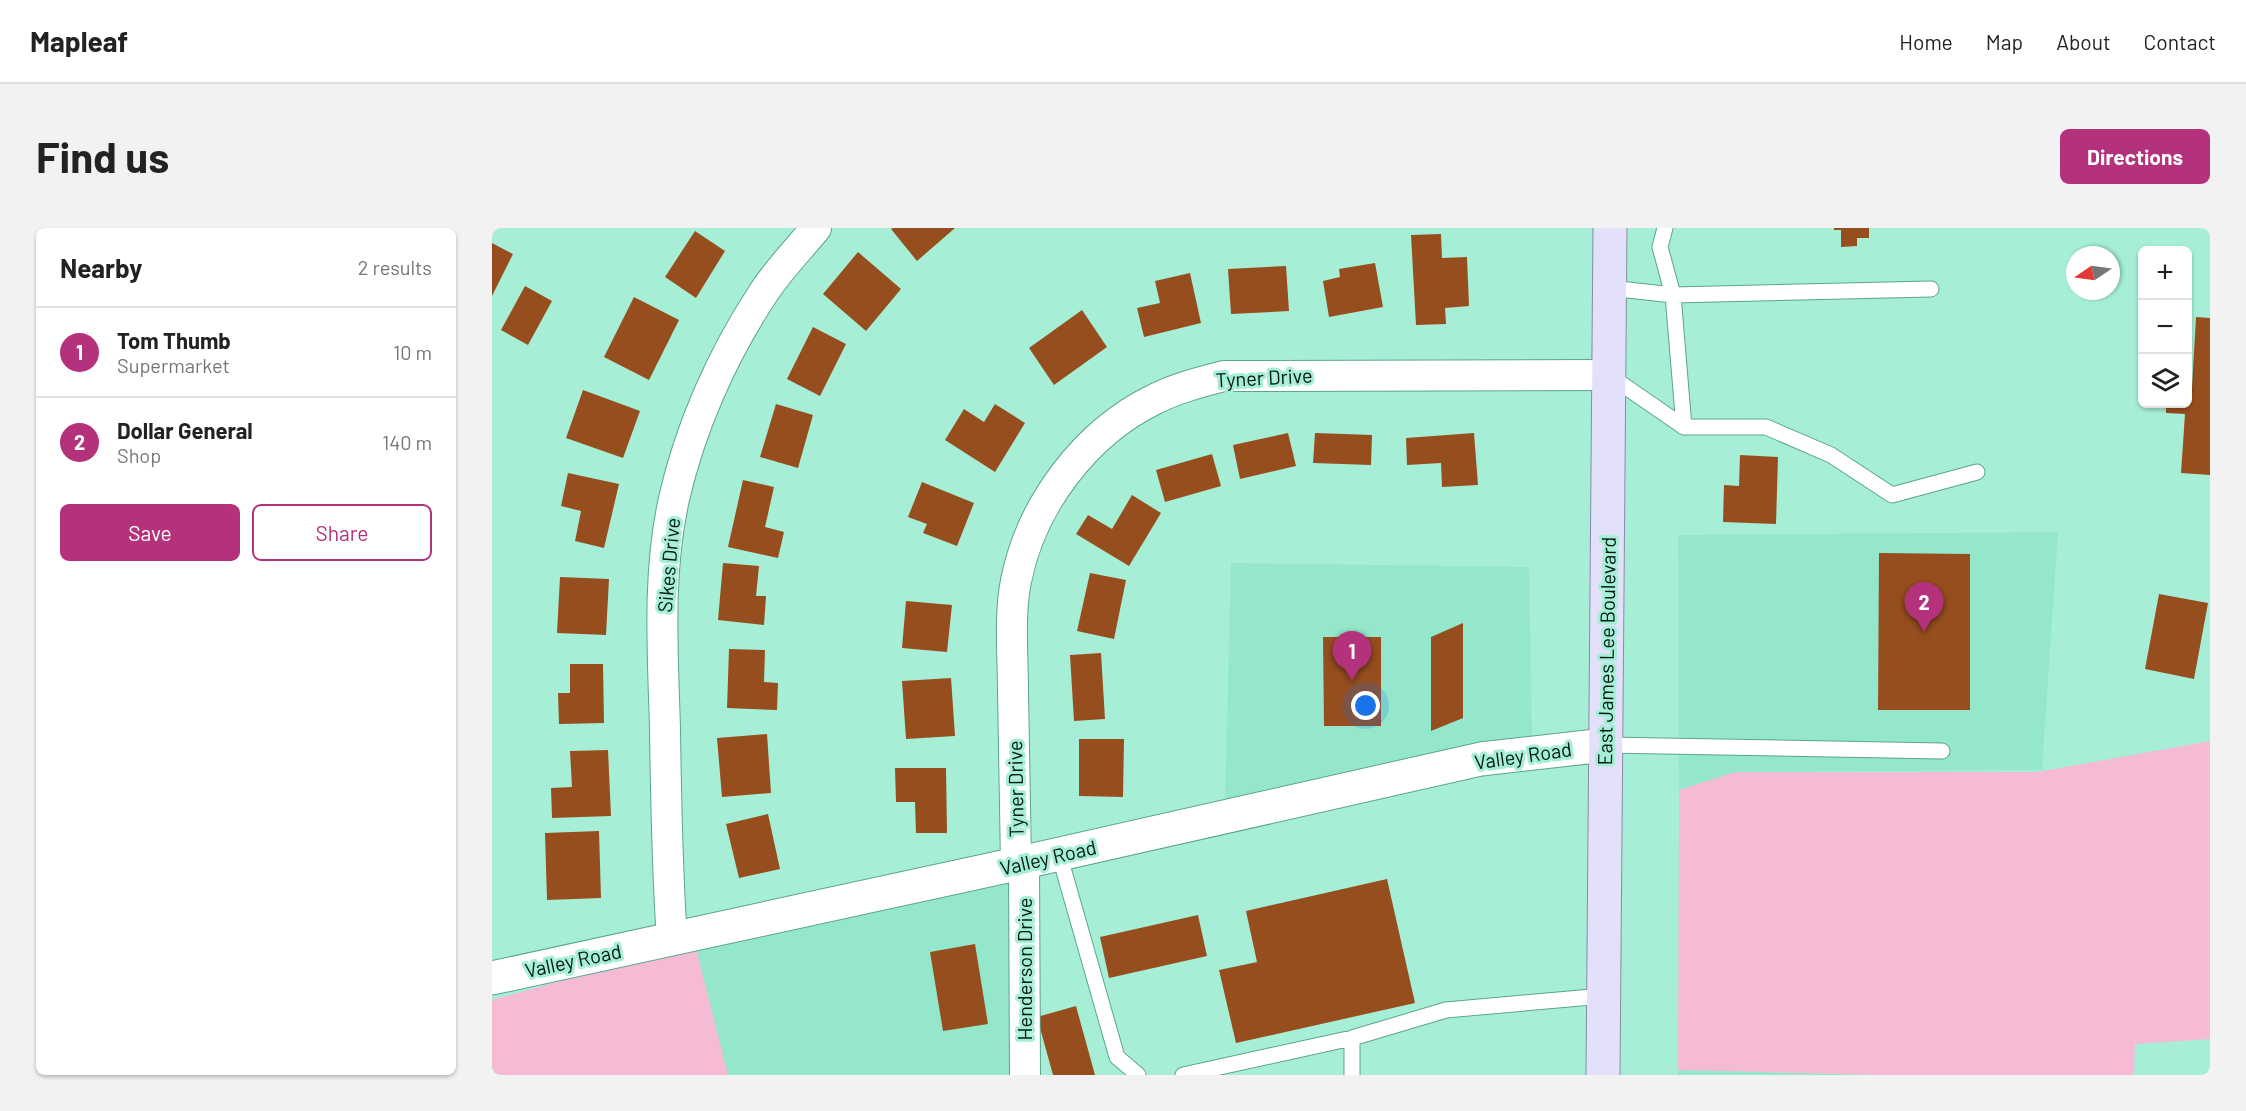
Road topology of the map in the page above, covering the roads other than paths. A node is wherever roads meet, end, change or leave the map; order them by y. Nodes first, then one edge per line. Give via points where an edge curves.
1 (816, 228) edge
2 (1610, 228) edge
3 (1665, 228) edge
4 (1610, 288) junction
5 (1931, 289) dead end
6 (1672, 295) junction
7 (1609, 375) junction
8 (1684, 428) junction
9 (1977, 472) dead end
10 (1605, 745) junction
11 (1942, 751) dead end
12 (1059, 854) junction
13 (1020, 863) junction
14 (672, 939) junction
15 (492, 978) edge
16 (1604, 996) junction
17 (1352, 1038) junction
18 (1024, 1075) edge
19 (1138, 1075) edge
20 (1183, 1075) edge
21 (1352, 1075) edge
22 (1603, 1075) edge

1 - 14 street, Sikes Drive via 762,295 727,356 700,418 674,500 663,630
2 - 4 main road, East James Lee Boulevard
3 - 6 lane via 1660,247
4 - 6 lane
4 - 7 main road, East James Lee Boulevard
5 - 6 lane
6 - 8 lane
7 - 8 lane
7 - 10 main road, East James Lee Boulevard
7 - 13 street, Tyner Drive via 1224,376 1154,399 1103,433 1069,468 1044,507 1016,582 1013,670
8 - 9 lane via 1766,428 1831,455 1892,495
10 - 11 lane
10 - 12 street, Valley Road via 1481,759
10 - 16 main road, East James Lee Boulevard
12 - 13 street, Valley Road
12 - 19 lane via 1117,1057
13 - 14 street, Valley Road
13 - 18 street, Henderson Drive
14 - 15 street, Valley Road
16 - 17 lane via 1446,1010
16 - 22 main road, East James Lee Boulevard
17 - 20 lane
17 - 21 lane

